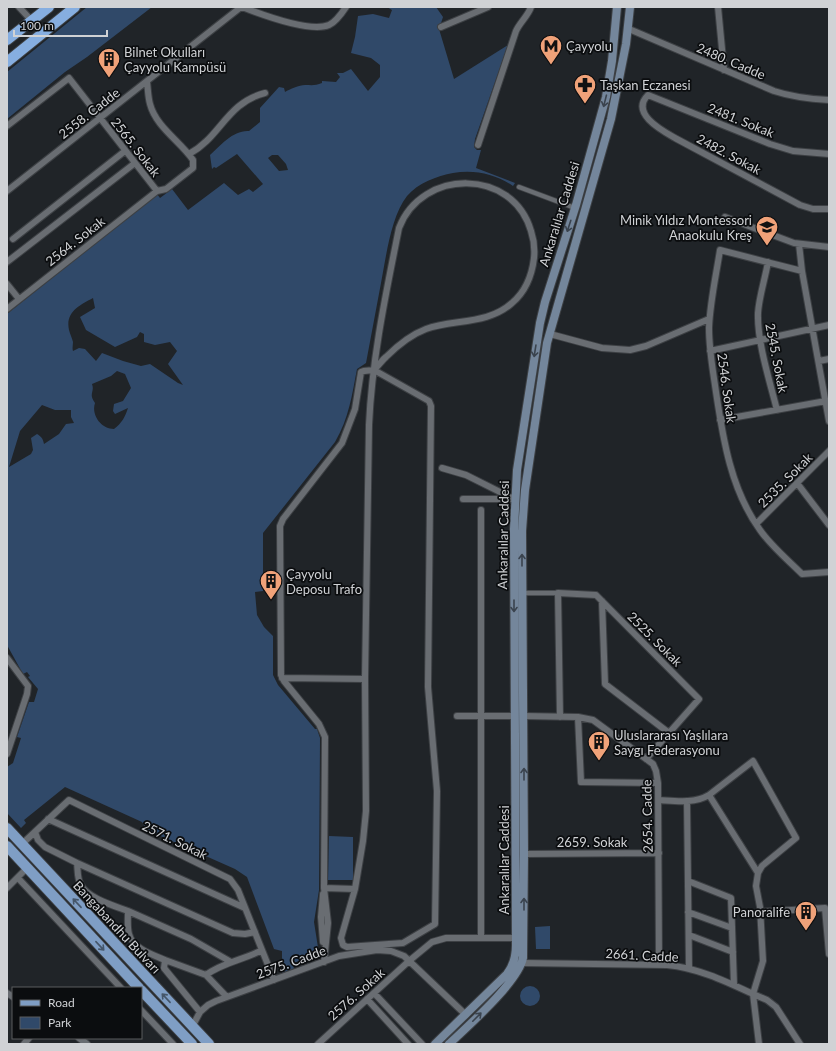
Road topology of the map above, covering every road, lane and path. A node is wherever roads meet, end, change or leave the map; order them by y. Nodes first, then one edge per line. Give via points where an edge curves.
1 (19, 7) edge
2 (50, 7) edge
3 (75, 7) edge
4 (346, 7) edge
5 (488, 7) edge
6 (531, 7) edge
7 (617, 7) edge
8 (630, 7) edge
9 (718, 7) edge
10 (239, 8) edge
11 (473, 10) edge
12 (32, 21) junction
13 (616, 25) junction
14 (441, 27) dead end
15 (629, 29) junction
16 (7, 40) edge
17 (7, 62) edge
18 (724, 70) junction
19 (147, 82) junction
20 (265, 93) dead end
21 (648, 95) joint
22 (829, 100) edge
23 (100, 118) junction
24 (7, 126) edge
25 (598, 127) junction
26 (608, 130) junction
27 (478, 145) dead end
28 (125, 151) junction
29 (189, 154) junction
30 (829, 154) edge
31 (134, 163) junction
32 (519, 187) dead end
33 (7, 191) edge
34 (157, 191) junction
35 (575, 208) junction
36 (829, 209) edge
37 (725, 217) dead end
38 (13, 239) dead end
39 (799, 244) junction
40 (829, 247) edge
41 (7, 262) edge
42 (768, 262) junction
43 (802, 271) junction
44 (7, 284) edge
45 (19, 299) junction
46 (7, 309) edge
47 (710, 319) junction
48 (829, 325) edge
49 (812, 328) junction
50 (538, 330) junction
51 (550, 334) junction
52 (760, 340) junction
53 (710, 351) junction
54 (829, 359) edge
55 (819, 361) junction
56 (374, 370) junction
57 (826, 402) junction
58 (777, 410) junction
59 (829, 416) edge
60 (720, 420) junction
61 (829, 451) edge
62 (442, 468) dead end
63 (797, 483) junction
64 (463, 499) dead end
65 (514, 499) junction
66 (481, 510) dead end
67 (756, 524) junction
68 (829, 525) edge
69 (829, 572) edge
70 (522, 593) junction
71 (558, 594) junction
72 (602, 601) junction
73 (7, 658) edge
74 (282, 678) junction
75 (365, 679) junction
76 (457, 716) dead end
77 (481, 716) junction
78 (519, 716) junction
79 (560, 717) junction
80 (578, 718) junction
81 (670, 733) junction
82 (7, 754) edge
83 (646, 759) junction
84 (658, 782) junction
85 (709, 795) junction
86 (659, 800) junction
87 (687, 801) junction
88 (48, 819) junction
89 (7, 828) edge
90 (35, 832) junction
91 (22, 844) junction
92 (7, 846) edge
93 (659, 853) junction
94 (524, 854) junction
95 (77, 863) junction
96 (27, 868) junction
97 (758, 873) junction
98 (18, 878) junction
99 (688, 881) junction
100 (7, 888) edge
101 (324, 888) junction
102 (355, 889) junction
103 (245, 908) junction
104 (128, 911) junction
105 (688, 912) junction
106 (760, 912) junction
107 (732, 928) junction
108 (255, 932) junction
109 (689, 936) junction
110 (481, 938) junction
111 (516, 938) junction
112 (262, 950) junction
113 (733, 952) junction
114 (829, 954) edge
115 (164, 960) junction
116 (409, 961) junction
117 (231, 962) junction
118 (324, 962) junction
119 (518, 962) junction
120 (660, 965) junction
121 (688, 969) junction
122 (206, 975) junction
123 (274, 980) junction
124 (734, 985) junction
125 (119, 987) edge
126 (138, 987) edge
127 (142, 991) edge
128 (374, 993) junction
129 (754, 994) junction
130 (226, 996) junction
131 (367, 999) junction
132 (142, 1011) edge
133 (200, 1012) junction
134 (466, 1015) junction
135 (192, 1027) junction
136 (188, 1043) edge
137 (173, 1044) edge
138 (209, 1044) edge
139 (318, 1044) edge
140 (408, 1044) edge
141 (422, 1044) edge
142 (435, 1044) edge
143 (449, 1044) edge
144 (759, 1044) edge
145 (800, 1044) edge

1 - 12 street
2 - 12 highway
3 - 17 highway
4 - 10 street via 331,24 320,26 286,22
5 - 11 street
6 - 27 street via 516,31
7 - 13 main road, Ankaralılar Caddesi
8 - 15 main road, Ankaralılar Caddesi
9 - 18 street
10 - 19 street, 2558. Cadde
11 - 14 street
12 - 16 highway
13 - 15 main road
13 -> 25 main road, Ankaralılar Caddesi via 609,79
15 - 18 street, 2480. Cadde
15 - 26 main road, Ankaralılar Caddesi
18 - 22 street, 2480. Cadde via 786,95
19 - 23 street, 2558. Cadde
19 - 29 street via 154,113
20 - 29 street via 238,106 208,141
21 - 30 street, 2481. Sokak via 770,144 793,151
21 - 36 street, 2482. Sokak via 643,101 643,113 668,134 800,205 813,209
23 - 24 street, 2565. Sokak via 69,78
23 - 28 street, 2565. Sokak
23 - 33 street, 2558. Cadde
25 - 26 main road
25 - 35 main road, Ankaralılar Caddesi
26 - 51 main road, Ankaralılar Caddesi
28 - 31 street, 2565. Sokak
28 - 38 street
29 - 34 street, 2564. Sokak via 193,160 193,168 166,189
31 - 34 street, 2565. Sokak
31 - 41 street
32 - 35 street
34 - 45 street, 2564. Sokak
35 -> 50 main road, Ankaralılar Caddesi via 544,302
37 - 39 street
39 - 40 street
39 - 43 street
42 - 43 street
42 - 47 street, 2546. Sokak via 720,250
42 - 52 street, 2545. Sokak via 758,309
43 - 49 street
44 - 45 street
45 - 46 street, 2564. Sokak
47 - 51 street via 646,346 630,350 598,347
47 - 53 street, 2546. Sokak
48 - 49 street
49 - 52 street
49 - 55 street
50 - 51 main road
50 -> 65 main road, Ankaralılar Caddesi
70 -> 51 main road, Ankaralılar Caddesi via 524,497
52 - 53 street
52 - 58 street, 2545. Sokak
53 - 60 street, 2546. Sokak
54 - 55 street
55 - 57 street
56 - 56 street via 381,314 399,228 408,211 416,202 440,188 466,183 481,184 495,189 515,202 526,216 535,247 530,276 519,295 504,309 490,315 429,328 411,336
56 - 74 street via 361,372 355,409 342,443 280,526
56 - 75 street via 370,389
56 - 102 street via 429,402 430,406 428,687 437,791 435,924 403,943 345,946 341,938
57 - 58 street
57 - 59 street
58 - 60 street
60 - 67 street, 2546. Sokak via 732,472 744,504
61 - 63 street, 2535. Sokak
62 - 65 street via 466,475
63 - 67 street, 2535. Sokak
63 - 68 street
64 - 65 street
65 -> 78 main road, Ankaralılar Caddesi
66 - 77 street
67 - 69 street, 2546. Sokak via 764,536 802,574
70 - 71 street
70 - 78 main road, Ankaralılar Caddesi
71 - 72 street, 2525. Sokak via 596,595
71 - 79 street
72 - 81 street via 606,684
72 - 81 street, 2525. Sokak via 699,699
73 - 82 street via 28,684
74 - 75 street
74 - 101 street via 319,724 324,737
75 - 102 street via 366,811
76 - 77 street, 2654. Cadde
77 - 78 street, 2654. Cadde
77 - 110 street
78 - 79 street, 2654. Cadde
94 -> 78 main road, Ankaralılar Caddesi
78 - 111 main road, Ankaralılar Caddesi
79 - 80 street, 2654. Cadde
80 - 83 street, 2654. Cadde via 596,722
80 - 84 street via 581,782
81 - 83 street
83 - 84 street, 2654. Cadde via 655,767
84 - 86 street, 2654. Cadde
85 - 87 street
85 - 97 street
85 - 97 street via 752,761 796,838 762,866
86 - 87 street
86 - 93 street, 2654. Cadde
87 - 99 street
88 - 90 street, 2571. Sokak
88 - 103 street
88 - 103 street, 2571. Sokak via 69,800 230,879 236,886
89 - 91 main road, Bangabandhu Bulvarı
90 - 91 street, 2571. Sokak
90 - 95 street via 36,838 45,847
135 -> 91 main road, Bangabandhu Bulvarı
92 - 96 main road, Bangabandhu Bulvarı
93 - 94 street, 2659. Sokak
93 - 120 street, 2654. Cadde
119 -> 94 main road, Ankaralılar Caddesi via 524,951
95 - 104 street via 83,890
95 - 108 street via 233,933
96 - 98 street
96 -> 126 main road, Bangabandhu Bulvarı
97 - 106 street via 756,886
98 - 100 street
98 - 125 street
99 - 105 street
99 - 107 street via 732,898
101 - 102 street
101 - 118 street via 321,916
103 - 108 street, 2571. Sokak
104 - 115 street via 129,935 132,940 142,949
104 - 117 street via 191,939
105 - 107 street
105 - 109 street
106 - 114 street via 825,908
106 - 129 street via 763,961
107 - 113 street
108 - 112 street, 2571. Sokak
109 - 113 street
109 - 121 street
110 - 111 street, 2576. Sokak
110 - 116 street, 2576. Sokak via 437,940
111 - 119 main road, Ankaralılar Caddesi
112 - 117 street
112 - 123 street, 2571. Sokak
113 - 124 street
115 - 122 street
115 - 133 street via 164,968
116 - 118 street, 2575. Cadde via 397,952 377,950 345,955
116 - 128 street, 2576. Sokak
116 - 134 street, 2575. Cadde
117 - 122 street
118 - 123 street, 2575. Cadde
119 - 120 street, 2661. Cadde
119 - 134 main road, Ankaralılar Caddesi
143 -> 119 main road, Ankaralılar Caddesi via 516,975
120 - 121 street, 2661. Cadde
121 - 124 street, 2661. Cadde
122 - 130 street
123 - 130 street, 2575. Cadde
124 - 129 street, 2661. Cadde
127 - 136 main road, Bangabandhu Bulvarı
128 - 131 street, 2576. Sokak
128 - 141 street
129 - 144 street
129 - 145 street, 2661. Cadde via 776,1006
130 - 133 street, 2575. Cadde
131 - 139 street, 2576. Sokak
131 - 140 street
132 - 137 street
133 - 135 street, 2575. Cadde
134 - 142 main road, Ankaralılar Caddesi
135 - 136 main road
135 - 138 main road, Bangabandhu Bulvarı

